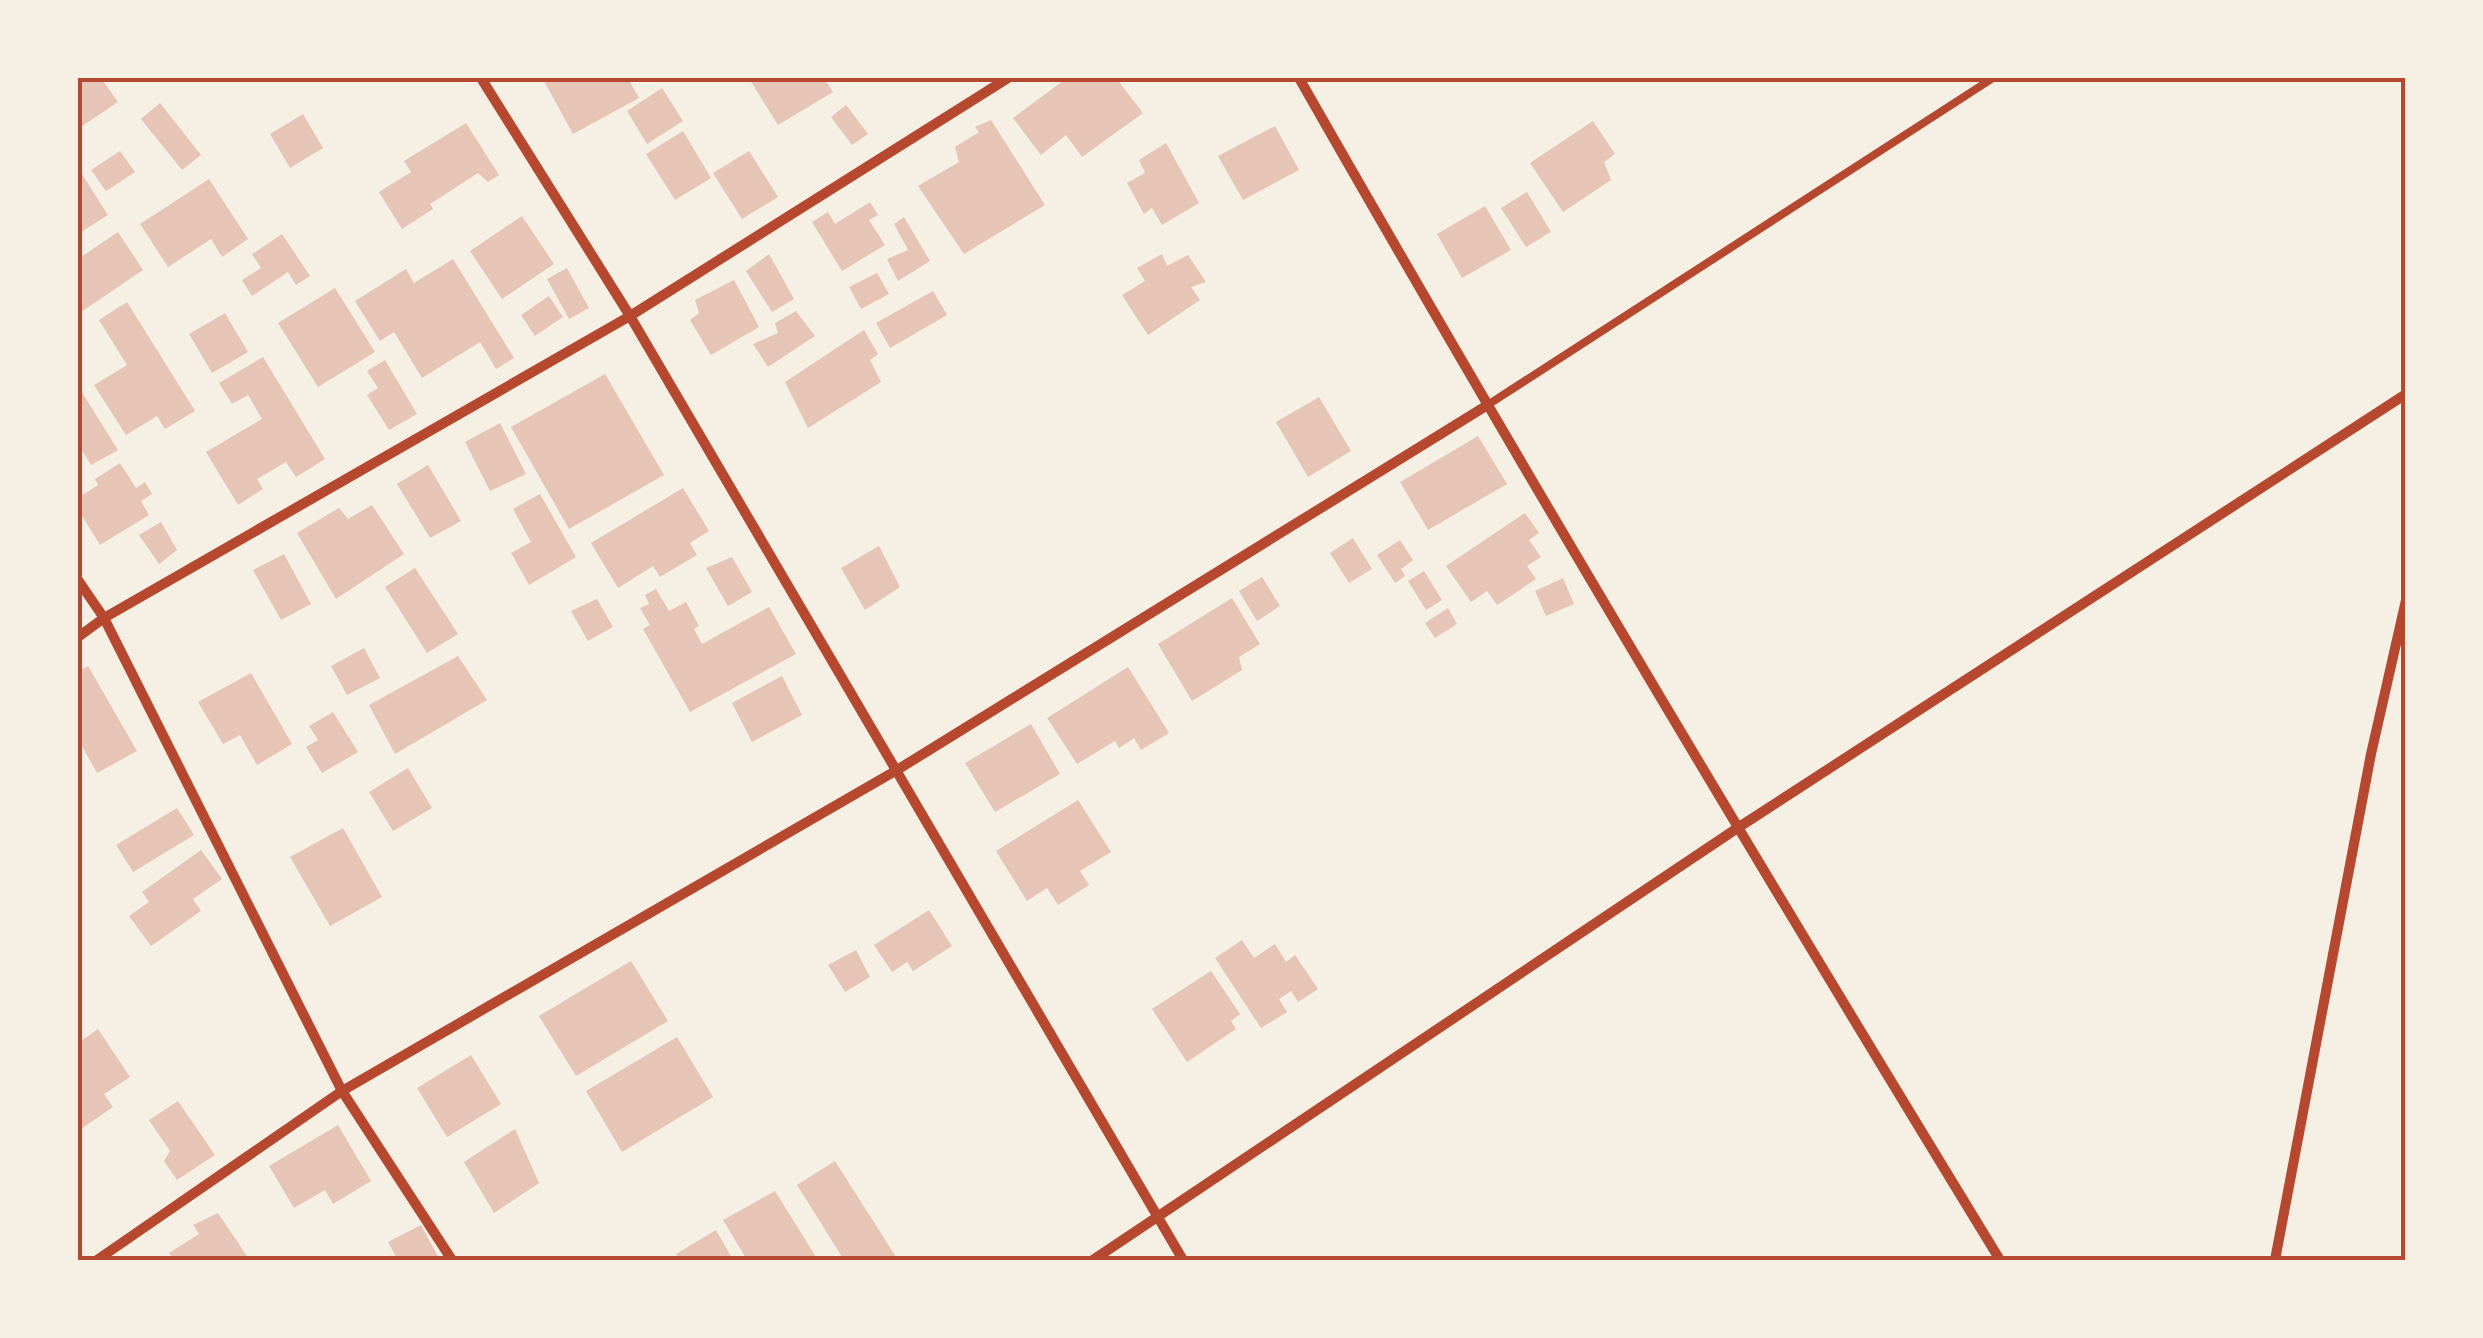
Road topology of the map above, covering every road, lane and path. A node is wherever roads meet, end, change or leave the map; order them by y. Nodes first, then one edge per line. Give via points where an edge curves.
1 (481, 78) edge
2 (1008, 78) edge
3 (1300, 78) edge
4 (1993, 78) edge
5 (630, 316) junction
6 (2406, 394) edge
7 (1486, 406) junction
8 (78, 580) edge
9 (2406, 600) edge
10 (104, 618) junction
11 (78, 637) edge
12 (897, 770) junction
13 (1736, 828) junction
14 (342, 1091) junction
15 (1158, 1218) junction
16 (97, 1260) edge
17 (452, 1260) edge
18 (1093, 1260) edge
19 (1183, 1260) edge
20 (2000, 1260) edge
21 (2275, 1260) edge

1 - 5 street
2 - 5 street
3 - 7 street
4 - 7 lane
5 - 10 street
5 - 12 street
6 - 13 street
7 - 12 street
7 - 13 street
8 - 10 street
9 - 21 street
10 - 11 street
10 - 14 street
12 - 14 street
12 - 15 street
13 - 15 street
13 - 20 street
14 - 16 street
14 - 17 street
15 - 18 street
15 - 19 street

